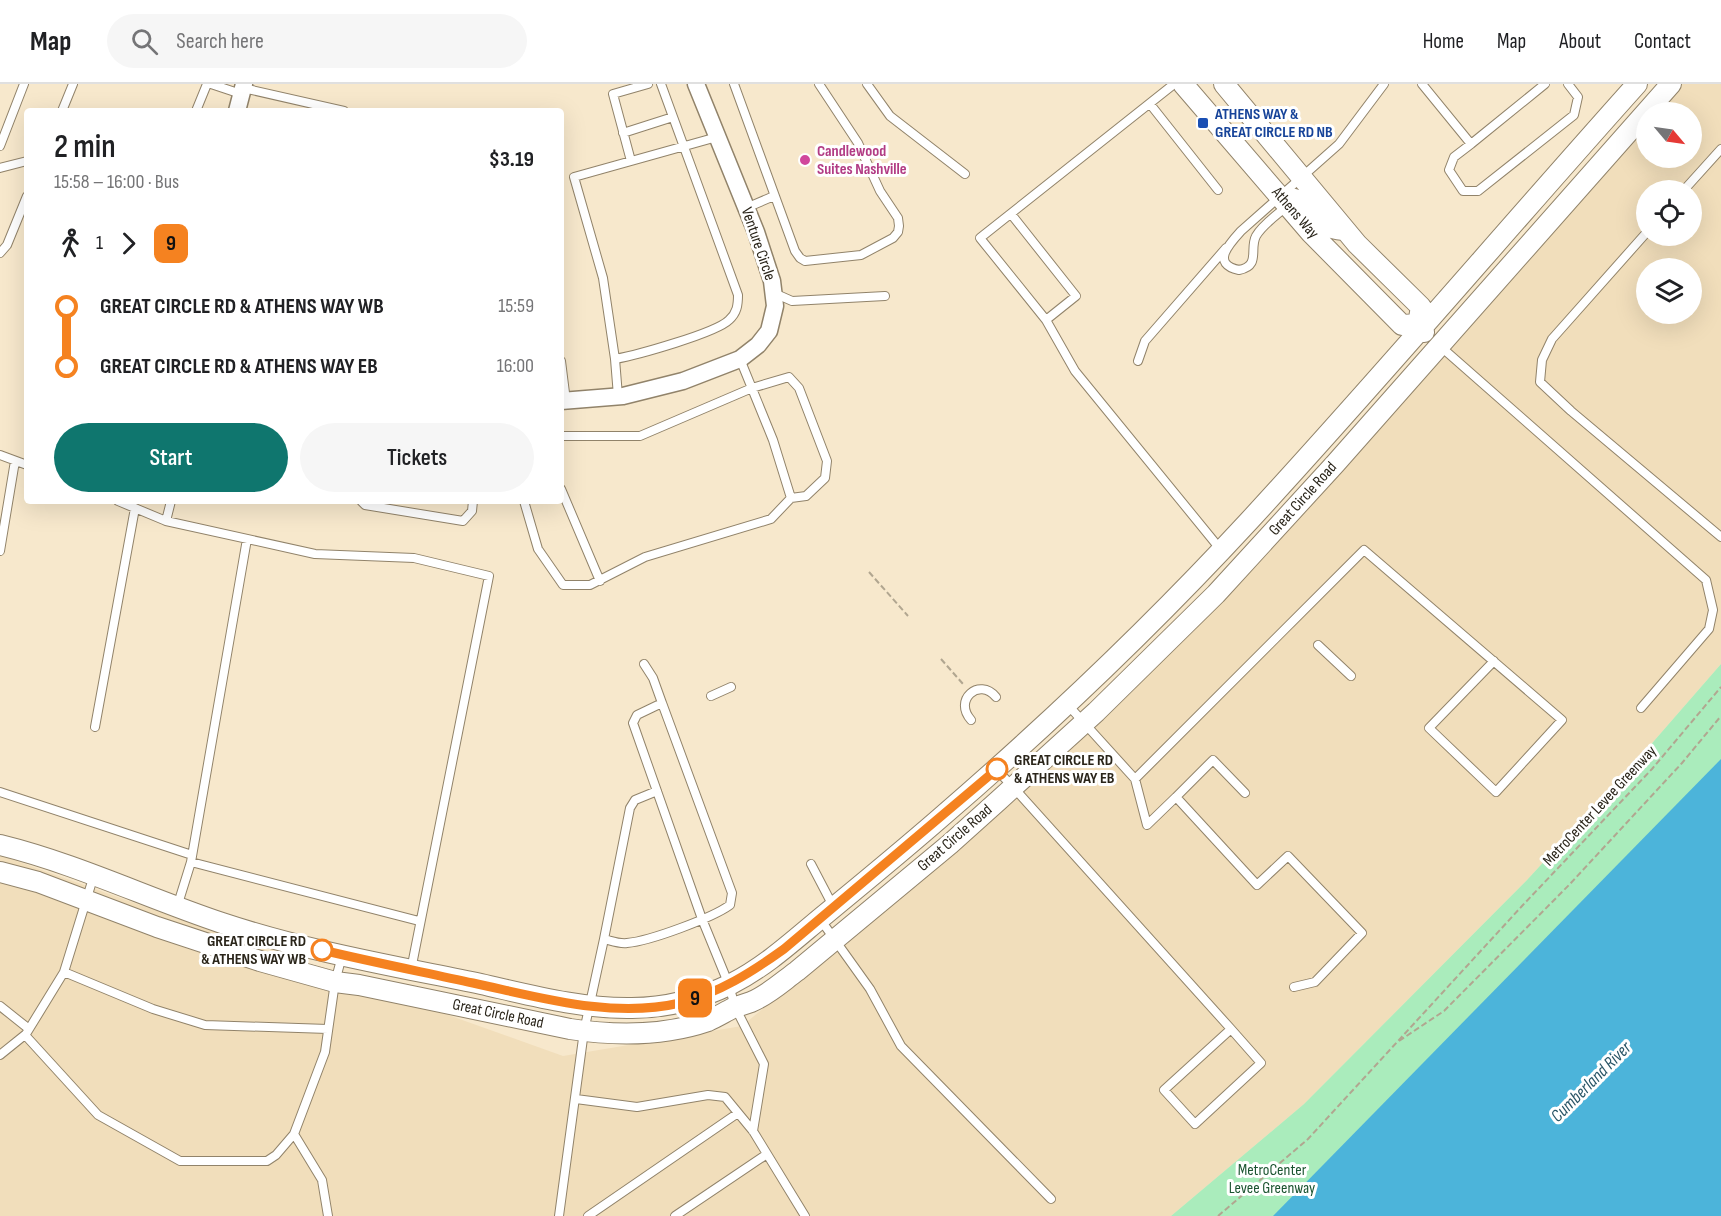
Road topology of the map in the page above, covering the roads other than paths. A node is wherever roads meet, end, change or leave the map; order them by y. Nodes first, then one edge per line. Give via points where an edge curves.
1 (24, 84) edge
2 (73, 84) edge
3 (209, 84) edge
4 (648, 84) edge
5 (661, 84) edge
6 (696, 84) edge
7 (734, 84) edge
8 (819, 84) edge
9 (867, 84) edge
10 (1174, 84) edge
11 (1183, 84) edge
12 (1224, 84) edge
13 (1384, 84) edge
14 (1422, 84) edge
15 (1545, 84) edge
16 (1568, 84) edge
17 (1671, 84) edge
18 (243, 89) edge
19 (1638, 94) edge
20 (1150, 104) junction
21 (63, 108) edge
22 (197, 108) edge
23 (238, 108) edge
24 (330, 108) edge
25 (673, 117) junction
26 (623, 133) junction
27 (717, 137) junction
28 (1471, 144) junction
29 (683, 146) junction
30 (0, 147) edge
31 (1721, 149) edge
32 (631, 161) junction
33 (24, 162) edge
34 (0, 168) edge
35 (965, 174) dead end
36 (1301, 177) junction
37 (1693, 180) edge
38 (1218, 190) dead end
39 (774, 196) junction
40 (1284, 201) junction
41 (24, 203) edge
42 (746, 208) junction
43 (1011, 214) junction
44 (1346, 230) junction
45 (1636, 244) edge
46 (1226, 247) junction
47 (0, 253) edge
48 (774, 293) junction
49 (885, 296) dead end
50 (1046, 320) junction
51 (1419, 326) junction
52 (1440, 346) junction
53 (615, 359) junction
54 (740, 359) junction
55 (1138, 361) dead end
56 (752, 388) junction
57 (618, 396) junction
58 (564, 401) edge
59 (564, 436) edge
60 (0, 454) edge
61 (15, 460) junction
62 (24, 464) edge
63 (564, 496) edge
64 (791, 498) junction
65 (125, 504) edge
66 (170, 504) edge
67 (364, 504) edge
68 (473, 504) edge
69 (525, 504) edge
70 (135, 508) junction
71 (166, 520) junction
72 (1721, 537) edge
73 (247, 539) junction
74 (1221, 550) junction
75 (0, 551) edge
76 (600, 580) junction
77 (1318, 645) dead end
78 (1494, 661) junction
79 (644, 664) dead end
80 (1351, 676) dead end
81 (731, 687) dead end
82 (711, 696) dead end
83 (996, 697) dead end
84 (662, 703) junction
85 (1067, 704) junction
86 (1641, 708) dead end
87 (971, 720) dead end
88 (1083, 724) junction
89 (95, 727) dead end
90 (997, 769) junction
91 (1135, 779) junction
92 (1013, 787) junction
93 (657, 791) junction
94 (0, 792) edge
95 (1245, 793) dead end
96 (1176, 797) junction
97 (0, 845) edge
98 (191, 859) junction
99 (811, 864) dead end
100 (0, 872) edge
101 (94, 874) junction
102 (86, 900) junction
103 (177, 907) junction
104 (827, 913) junction
105 (702, 920) junction
106 (420, 921) junction
107 (604, 939) junction
108 (836, 939) junction
109 (342, 955) junction
110 (411, 970) junction
111 (64, 972) junction
112 (335, 982) junction
113 (729, 985) junction
114 (1294, 987) dead end
115 (589, 1005) junction
116 (0, 1006) edge
117 (735, 1007) junction
118 (328, 1029) junction
119 (1231, 1029) junction
120 (584, 1031) junction
121 (27, 1032) junction
122 (0, 1055) edge
123 (576, 1099) junction
124 (738, 1113) junction
125 (753, 1131) junction
126 (294, 1134) junction
127 (767, 1154) junction
128 (1051, 1199) dead end
129 (328, 1216) edge
130 (559, 1216) edge
131 (588, 1216) edge
132 (675, 1216) edge
133 (806, 1216) edge

1 - 30 lane
2 - 21 lane
3 - 18 lane
3 - 22 lane
4 - 26 lane via 613,94
5 - 25 lane
6 - 27 street, Venture Circle
7 - 39 lane
8 - 39 lane via 858,143 880,191 898,218 898,232 861,255 805,261 795,251
9 - 35 lane via 890,116
10 - 20 lane
11 - 40 street, Athens Way
12 - 36 street, Athens Way
13 - 36 lane via 1339,144
14 - 28 lane
15 - 28 lane
16 - 28 lane via 1578,97 1574,115 1478,191 1464,191 1449,170 1454,157
17 - 19 street, Great Circle Road
18 - 23 street
18 - 24 lane
19 - 51 street, Great Circle Road
19 - 52 street, Great Circle Road
20 - 38 lane
20 - 43 lane
25 - 26 lane
25 - 29 lane
26 - 32 lane
27 - 29 lane
27 - 42 street, Venture Circle
29 - 32 lane
29 - 53 lane via 738,304 730,320 714,329
31 - 37 lane
32 - 53 lane via 574,177 603,278
33 - 34 lane
36 - 40 lane
36 - 44 street, Athens Way
39 - 42 lane
40 - 44 street via 1297,199 1323,224 1333,230
40 - 46 lane
40 - 46 lane via 1258,233 1253,260 1246,268 1237,270 1227,264
40 - 51 street, Athens Way via 1402,325
41 - 47 lane
42 - 48 street, Venture Circle
43 - 50 lane via 1076,296
43 - 50 lane via 980,238
44 - 51 street, Athens Way via 1421,307
45 - 72 lane via 1552,339 1542,360 1540,382
46 - 55 lane via 1145,341
48 - 49 lane via 792,301
48 - 54 street, Venture Circle via 775,312 769,331
50 - 74 lane via 1075,371
51 - 52 street, Athens Way
51 - 74 street, Great Circle Road
52 - 86 lane via 1706,580 1713,610 1709,629
52 - 88 street, Great Circle Road via 1216,594
53 - 57 lane
54 - 56 lane
54 - 57 street, Venture Circle via 683,381
56 - 59 lane via 640,436
56 - 64 lane via 774,440
56 - 64 lane via 789,378 799,388 827,461 825,478 806,496
57 - 58 street, Venture Circle
60 - 61 lane
61 - 62 lane
61 - 75 lane
63 - 76 lane
64 - 76 lane via 771,519 645,557
65 - 70 lane
66 - 71 lane
67 - 68 lane via 463,521
69 - 76 lane via 538,549 563,585 590,585
70 - 71 lane
70 - 89 lane
71 - 73 lane
73 - 98 lane
73 - 106 lane via 315,554 414,558 489,576
74 - 85 street, Great Circle Road
77 - 80 lane
78 - 78 lane via 1562,720 1496,792 1429,728
78 - 91 lane via 1364,550
79 - 84 lane
81 - 82 lane
83 - 87 lane via 985,689 971,693 965,707
84 - 93 lane via 637,715 633,723
84 - 105 lane via 732,893 730,905
85 - 88 lane
85 - 90 street, Great Circle Road
88 - 91 lane
88 - 92 street, Great Circle Road
90 - 92 lane
90 - 104 street, Great Circle Road
91 - 96 lane via 1147,825
92 - 108 street, Great Circle Road
92 - 119 lane
93 - 105 lane
93 - 107 lane via 635,800 630,808
94 - 98 lane
95 - 96 lane via 1213,760
96 - 114 lane via 1257,885 1288,856 1362,933 1315,982
97 - 101 street, Great Circle Road
98 - 103 lane
98 - 106 lane
99 - 104 lane
100 - 102 street, Great Circle Road
101 - 102 lane
101 - 103 street, Great Circle Road
102 - 111 lane
102 - 112 street, Great Circle Road via 209,945
103 - 109 street, Great Circle Road
104 - 108 lane
104 - 113 street, Great Circle Road via 753,972
105 - 107 lane via 627,943
105 - 113 lane
106 - 110 lane
107 - 115 lane
108 - 117 street, Great Circle Road via 776,988
108 - 128 lane via 870,988 901,1046
109 - 110 street, Great Circle Road
109 - 112 lane
110 - 115 street, Great Circle Road
111 - 118 lane via 153,1009 205,1025
111 - 121 lane
112 - 118 lane
112 - 120 street, Great Circle Road
113 - 115 street, Great Circle Road via 679,1003 654,1007
113 - 117 lane
115 - 120 lane
116 - 121 lane
117 - 120 street, Great Circle Road via 710,1020 659,1032
117 - 125 lane via 764,1064
118 - 126 lane via 325,1052
119 - 119 lane via 1164,1090 1195,1124 1261,1063
120 - 123 lane
121 - 122 lane
121 - 126 lane via 98,1115 180,1161 267,1161
123 - 124 lane via 637,1107 708,1095 725,1097
123 - 130 lane
124 - 125 lane
124 - 131 lane
125 - 127 lane
126 - 129 lane via 322,1180
127 - 132 lane
127 - 133 lane

